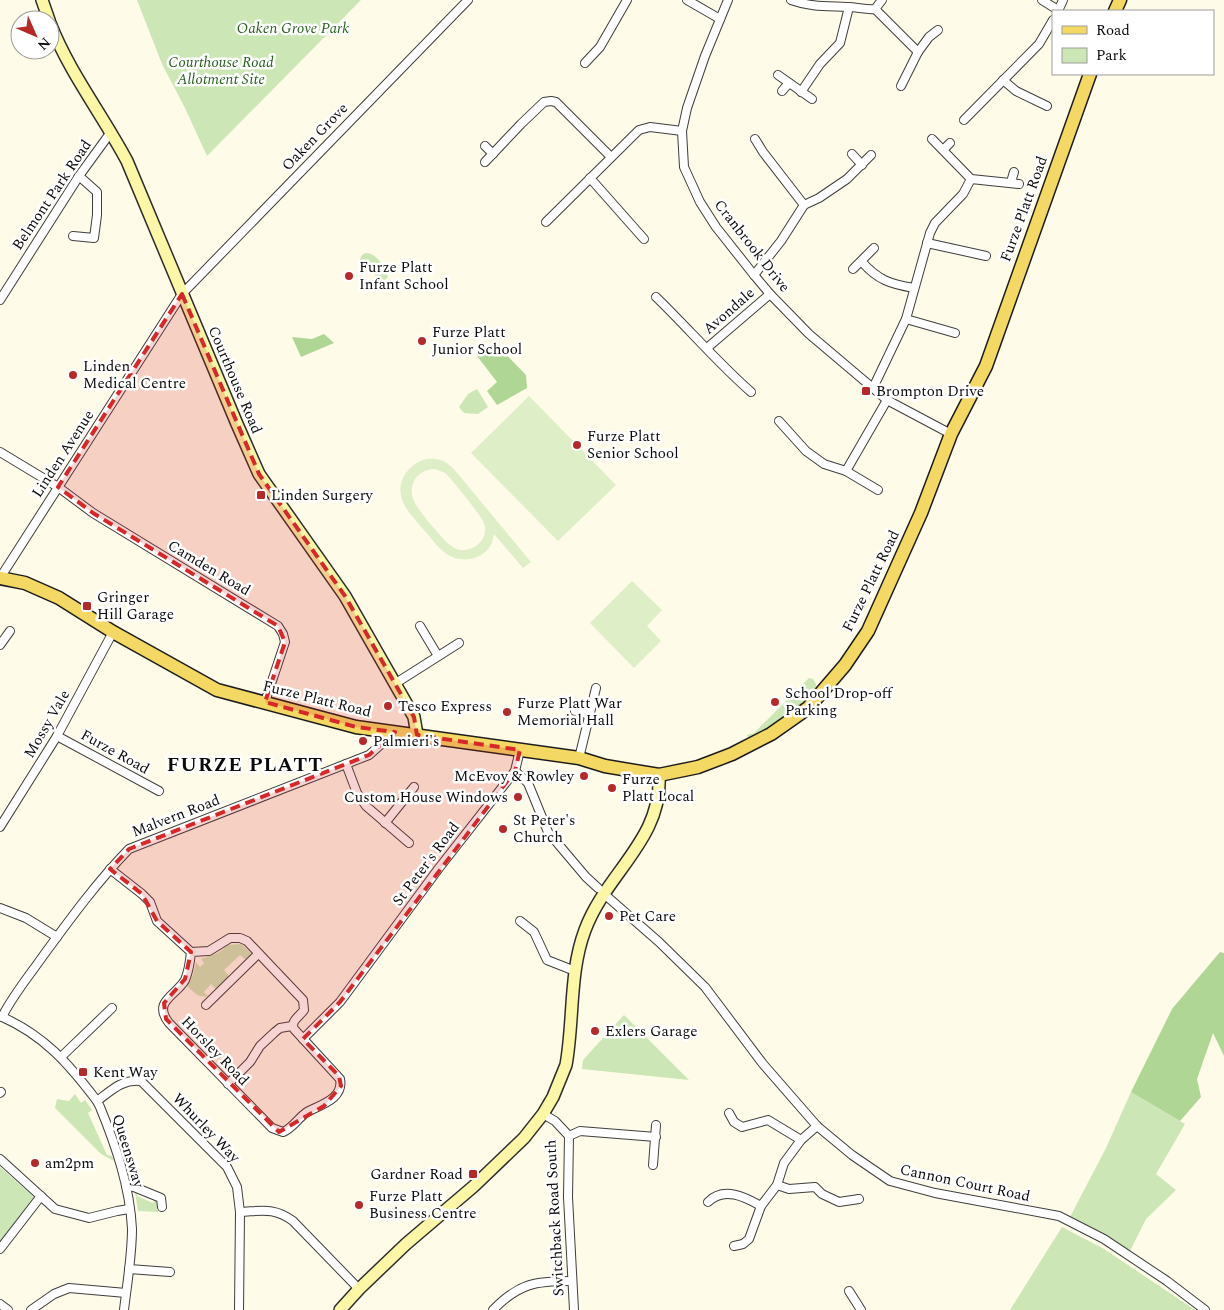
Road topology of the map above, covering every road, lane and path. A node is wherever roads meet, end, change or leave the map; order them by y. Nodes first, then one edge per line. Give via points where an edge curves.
1 (468, 0) edge
2 (627, 0) edge
3 (687, 0) edge
4 (728, 0) edge
5 (882, 0) edge
6 (1042, 0) edge
7 (794, 1) edge
8 (849, 7) junction
9 (875, 10) junction
10 (1057, 10) edge
11 (720, 19) junction
12 (1052, 22) edge
13 (938, 30) dead end
14 (929, 37) junction
15 (936, 44) dead end
16 (60, 48) edge
17 (918, 52) junction
18 (580, 53) dead end
19 (778, 75) dead end
20 (1090, 75) edge
21 (900, 80) dead end
22 (1003, 80) junction
23 (789, 83) junction
24 (782, 91) dead end
25 (800, 92) junction
26 (812, 99) dead end
27 (1047, 106) dead end
28 (974, 110) junction
29 (979, 117) dead end
30 (964, 120) dead end
31 (682, 131) junction
32 (111, 132) junction
33 (755, 139) dead end
34 (932, 139) dead end
35 (950, 143) dead end
36 (485, 146) dead end
37 (759, 147) junction
38 (943, 150) junction
39 (751, 151) dead end
40 (493, 154) junction
41 (852, 154) dead end
42 (871, 155) dead end
43 (611, 157) junction
44 (485, 162) dead end
45 (862, 165) junction
46 (1014, 172) dead end
47 (79, 176) junction
48 (590, 178) junction
49 (970, 179) junction
50 (804, 205) junction
51 (546, 222) dead end
52 (73, 236) dead end
53 (644, 239) dead end
54 (927, 243) junction
55 (874, 248) dead end
56 (977, 255) junction
57 (986, 256) dead end
58 (862, 262) junction
59 (974, 264) dead end
60 (853, 269) dead end
61 (754, 275) junction
62 (914, 288) junction
63 (182, 294) junction
64 (770, 294) junction
65 (656, 297) dead end
66 (0, 300) edge
67 (906, 319) junction
68 (944, 321) dead end
69 (940, 329) junction
70 (955, 333) dead end
71 (707, 348) junction
72 (873, 388) junction
73 (751, 392) dead end
74 (887, 400) junction
75 (779, 421) dead end
76 (951, 434) junction
77 (0, 452) edge
78 (846, 471) junction
79 (58, 487) junction
80 (878, 490) dead end
81 (0, 578) edge
82 (420, 626) dead end
83 (10, 631) dead end
84 (113, 632) junction
85 (459, 643) dead end
86 (0, 645) edge
87 (438, 656) junction
88 (396, 683) junction
89 (596, 688) dead end
90 (264, 702) junction
91 (575, 712) dead end
92 (589, 715) junction
93 (396, 732) junction
94 (417, 735) junction
95 (58, 736) junction
96 (520, 750) junction
97 (579, 758) junction
98 (346, 764) junction
99 (514, 771) junction
100 (659, 774) junction
101 (414, 787) dead end
102 (159, 791) dead end
103 (385, 823) junction
104 (0, 827) edge
105 (409, 843) dead end
106 (110, 869) junction
107 (601, 890) junction
108 (0, 908) edge
109 (520, 921) dead end
110 (57, 937) junction
111 (190, 952) junction
112 (258, 954) junction
113 (575, 970) junction
114 (206, 1005) dead end
115 (112, 1008) dead end
116 (1, 1016) edge
117 (292, 1026) junction
118 (303, 1039) junction
119 (60, 1057) junction
120 (228, 1084) junction
121 (98, 1101) junction
122 (543, 1114) junction
123 (729, 1114) dead end
124 (656, 1125) dead end
125 (817, 1126) junction
126 (569, 1136) junction
127 (656, 1138) junction
128 (801, 1140) junction
129 (0, 1159) edge
130 (653, 1165) dead end
131 (777, 1185) junction
132 (126, 1186) junction
133 (41, 1196) junction
134 (859, 1198) dead end
135 (708, 1202) dead end
136 (761, 1206) junction
137 (162, 1207) dead end
138 (130, 1209) junction
139 (240, 1212) junction
140 (734, 1246) dead end
141 (0, 1249) edge
142 (129, 1269) junction
143 (170, 1272) dead end
144 (572, 1281) junction
145 (359, 1289) junction
146 (849, 1291) dead end
147 (126, 1293) junction
148 (0, 1304) edge
149 (8, 1310) edge
150 (31, 1310) edge
151 (124, 1310) edge
152 (239, 1310) edge
153 (340, 1310) edge
154 (493, 1310) edge
155 (574, 1310) edge
156 (862, 1310) edge
157 (1205, 1310) edge

1 - 63 street, Oaken Grove
2 - 18 street via 600,47 586,61
3 - 11 street
4 - 11 street, Cranbrook Drive
5 - 9 street
6 - 10 street
7 - 8 street via 814,6
8 - 9 street
8 - 25 street via 840,43
9 - 17 street
11 - 31 street, Cranbrook Drive via 690,99
12 - 22 street via 1039,44
13 - 14 street
14 - 15 street
14 - 17 street
16 - 32 street, Courthouse Road
17 - 21 street
19 - 23 street
20 - 76 main road, Furze Platt Road via 986,366
22 - 27 street via 1016,91
22 - 28 street
23 - 24 street
23 - 25 street
25 - 26 street
28 - 29 street
28 - 30 street
31 - 43 street via 650,127 640,130
31 - 61 street, Cranbrook Drive via 684,167 700,202
32 - 47 street, Belmont Park Road
32 - 63 street, Courthouse Road via 127,161
33 - 37 street
34 - 38 street
35 - 38 street
36 - 40 street
37 - 39 street
37 - 50 street
38 - 49 street
40 - 43 street via 544,102 551,101 556,102
40 - 44 street
41 - 45 street
42 - 45 street
43 - 48 street
45 - 50 street via 847,179
46 - 49 street via 1016,183
47 - 52 street via 97,192 97,214 94,238
47 - 66 street, Belmont Park Road
48 - 51 street
48 - 53 street
49 - 54 street via 963,194 935,223
50 - 61 street
54 - 56 street
54 - 62 street
55 - 58 street
56 - 57 street
56 - 59 street
58 - 60 street
58 - 62 street via 890,284
61 - 64 street, Cranbrook Drive
62 - 67 street
63 - 79 street, Linden Avenue
63 - 88 street, Courthouse Road via 259,474 345,596
64 - 71 street, Avondale
64 - 72 street, Cranbrook Drive via 823,347
65 - 71 street, Avondale
67 - 69 street
67 - 72 street
68 - 69 street
69 - 70 street
71 - 73 street, Avondale
72 - 74 street, Cranbrook Drive
74 - 76 street, Cranbrook Drive
74 - 78 street
75 - 78 street via 806,451 824,464
76 - 100 main road, Furze Platt Road via 921,513 868,630 827,688 808,708 771,734 732,754 698,767
77 - 79 street, Camden Road
78 - 80 street
79 - 81 street, Linden Avenue
79 - 90 street, Camden Road via 92,513 278,626 285,642
81 - 84 main road, Furze Platt Road via 25,582 59,598
82 - 87 street
83 - 86 street
84 - 90 main road, Furze Platt Road via 217,690
84 - 95 street, Mossy Vale
85 - 87 street
87 - 88 street
88 - 94 street, Courthouse Road via 414,717
89 - 92 street
90 - 93 main road, Furze Platt Road via 356,728
91 - 92 street
92 - 97 street
93 - 94 main road, Furze Platt Road
93 - 98 street, Malvern Road via 369,755
94 - 96 main road, Furze Platt Road
95 - 102 street, Furze Road
95 - 104 street, Mossy Vale
96 - 97 main road, Furze Platt Road
96 - 99 street, St Peter's Road
97 - 100 main road, Furze Platt Road via 605,766
98 - 103 street via 357,793
98 - 106 street, Malvern Road via 129,849
99 - 107 street, Cannon Court Road via 528,784 548,832
99 - 118 street, St Peter's Road via 348,991
100 - 107 street via 655,811 643,840
101 - 103 street
103 - 105 street
106 - 110 street, Malvern Road
106 - 111 street via 150,902 157,921
107 - 113 street via 585,929
107 - 125 street, Cannon Court Road via 705,987 763,1064
108 - 110 street via 26,918
109 - 113 street via 534,932 547,960
110 - 116 street, Malvern Road
111 - 112 street via 209,951 230,938 240,938
111 - 120 street, Horsley Road via 189,970 164,1004 163,1015
112 - 114 street
112 - 117 street via 304,1003 304,1010
113 - 122 street via 566,1065
115 - 119 street
116 - 119 street, Queensway via 39,1038
117 - 118 street
117 - 120 street via 275,1032
118 - 120 street, Horsley Road via 339,1076 341,1086 324,1106 308,1112 287,1130 279,1132 272,1128
119 - 121 street, Queensway
121 - 132 street, Queensway
121 - 139 street, Whurley Way via 130,1080 141,1082 227,1166 238,1187
122 - 126 street, Switchback Road South via 556,1121
122 - 145 street via 524,1138 481,1179
123 - 128 street via 742,1127 768,1120
124 - 127 street
125 - 128 street
125 - 157 street, Cannon Court Road via 890,1181 935,1193 1059,1216 1104,1239
126 - 127 street via 580,1131
126 - 144 street, Switchback Road South
127 - 130 street
128 - 131 street via 784,1163
129 - 133 street
131 - 134 street via 790,1190 814,1187 839,1202
131 - 136 street
132 - 137 street via 134,1186 161,1198
132 - 138 street, Queensway
133 - 138 street via 55,1209 89,1218
133 - 141 street
135 - 136 street via 721,1194 741,1195
136 - 140 street via 749,1239
138 - 142 street, Queensway
139 - 145 street via 272,1210 283,1213
139 - 152 street, Whurley Way
142 - 143 street
142 - 147 street, Queensway
144 - 154 street via 530,1283
144 - 155 street, Switchback Road South
145 - 153 street
146 - 156 street
147 - 150 street via 69,1288
147 - 151 street, Queensway
148 - 149 street

